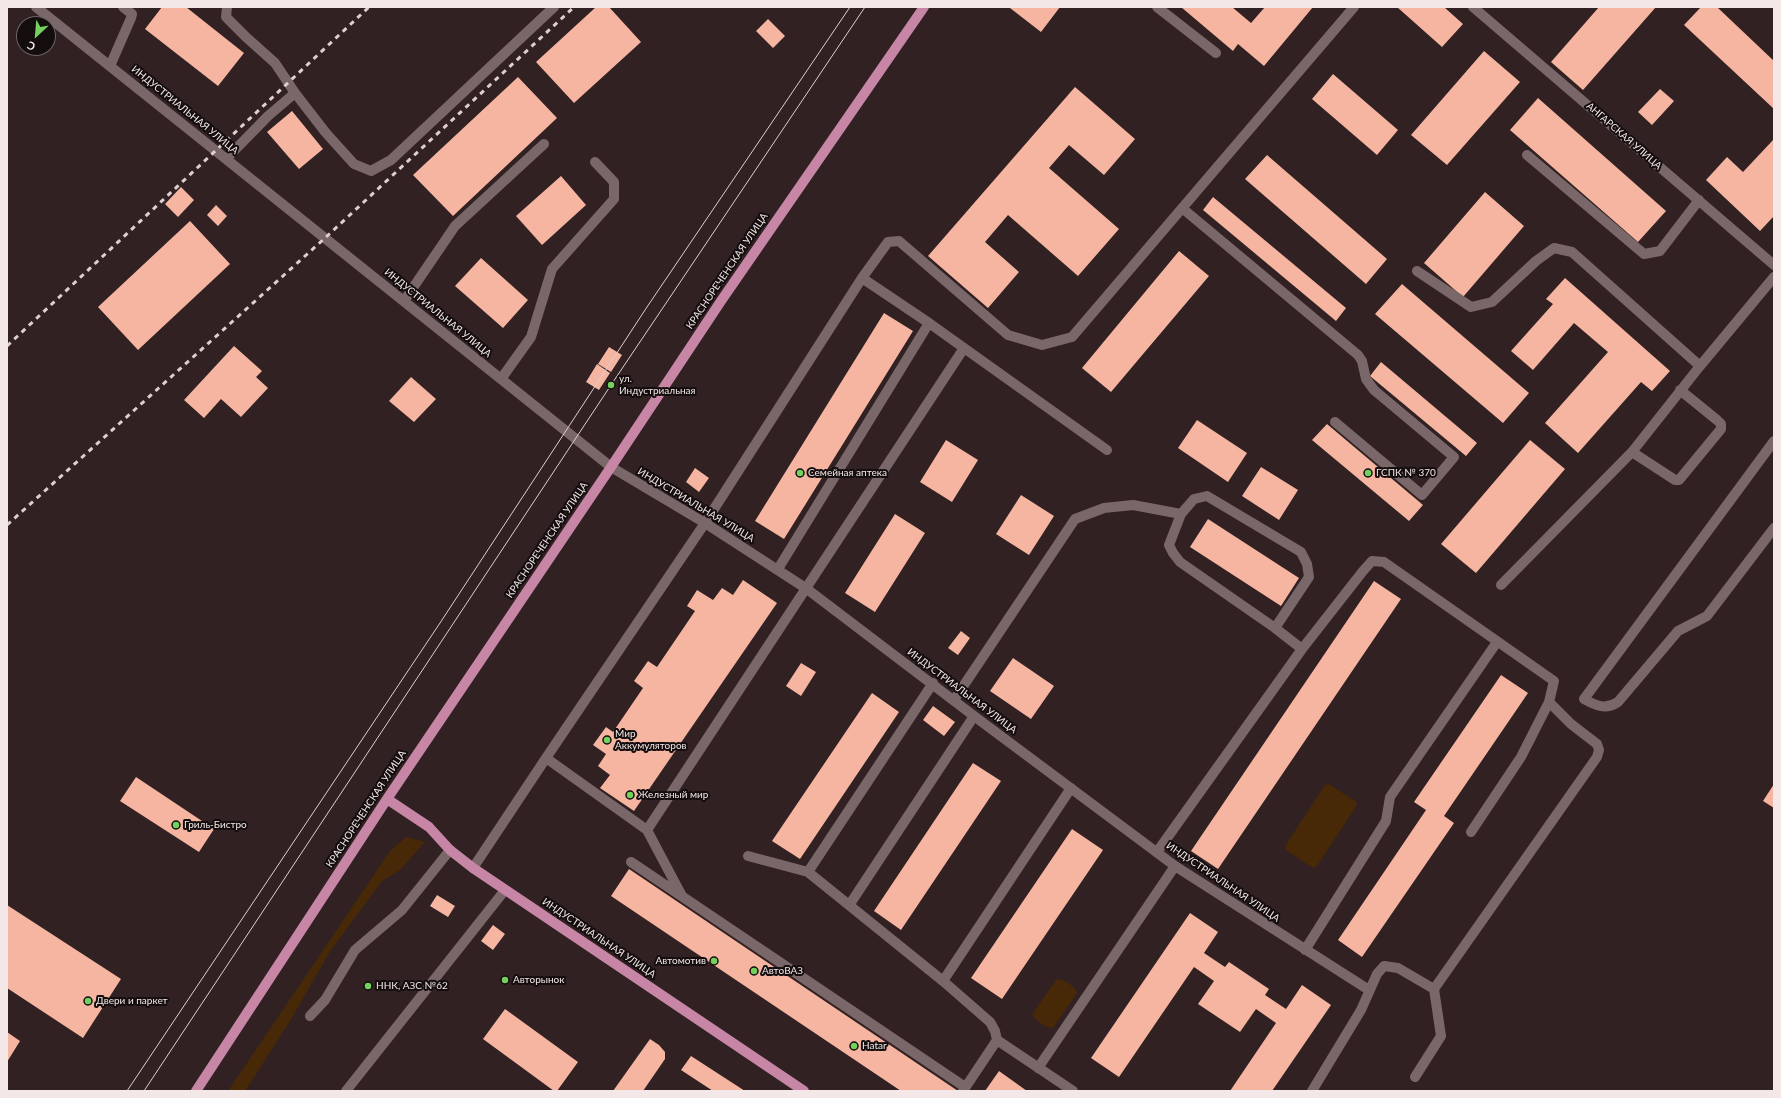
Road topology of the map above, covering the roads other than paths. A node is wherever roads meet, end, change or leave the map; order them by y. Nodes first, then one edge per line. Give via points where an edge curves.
1 (36, 7) edge
2 (123, 7) edge
3 (227, 7) edge
4 (554, 7) edge
5 (924, 7) edge
6 (1157, 7) edge
7 (1354, 7) edge
8 (1473, 7) edge
9 (1216, 53) dead end
10 (110, 66) junction
11 (295, 93) junction
12 (544, 144) dead end
13 (1527, 155) dead end
14 (226, 159) junction
15 (595, 162) dead end
16 (1699, 200) junction
17 (1182, 208) junction
18 (1774, 265) edge
19 (1417, 270) dead end
20 (1774, 277) edge
21 (862, 278) junction
22 (404, 301) junction
23 (930, 323) junction
24 (964, 348) junction
25 (1700, 366) junction
26 (501, 380) junction
27 (1680, 390) junction
28 (1335, 422) dead end
29 (1774, 441) edge
30 (1107, 450) dead end
31 (1632, 452) junction
32 (611, 467) junction
33 (1181, 514) junction
34 (705, 523) junction
35 (1774, 528) edge
36 (778, 569) junction
37 (1501, 585) dead end
38 (807, 589) junction
39 (1275, 628) junction
40 (1497, 642) junction
41 (1302, 649) junction
42 (933, 684) junction
43 (954, 700) junction
44 (1549, 702) junction
45 (974, 716) junction
46 (546, 758) junction
47 (1071, 788) junction
48 (387, 799) junction
49 (647, 830) junction
50 (1471, 832) dead end
51 (450, 850) junction
52 (1157, 852) junction
53 (748, 856) dead end
54 (631, 862) dead end
55 (1175, 866) junction
56 (473, 868) junction
57 (808, 872) junction
58 (505, 890) junction
59 (682, 896) junction
60 (850, 904) junction
61 (1305, 950) junction
62 (943, 981) junction
63 (1434, 989) junction
64 (1369, 990) junction
65 (310, 1016) dead end
66 (997, 1040) junction
67 (1038, 1068) junction
68 (1415, 1077) dead end
69 (964, 1089) edge
70 (196, 1091) edge
71 (346, 1091) edge
72 (804, 1091) edge
73 (1073, 1091) edge
74 (1312, 1091) edge

1 - 10 street, ИНДУСТРИАЛЬНАЯ УЛИЦА
2 - 10 street via 132,16
3 - 11 street via 226,17 275,63
4 - 11 street via 391,160 371,171 354,164 326,134
5 - 32 main road, КРАСНОРЕЧЕНСКАЯ УЛИЦА via 721,301
6 - 9 street
7 - 17 street
8 - 16 street, АНГАРСКАЯ УЛИЦА
10 - 14 street, ИНДУСТРИАЛЬНАЯ УЛИЦА
11 - 14 street via 268,116
12 - 22 street via 455,226
13 - 16 street via 1644,254 1660,251
14 - 22 street, ИНДУСТРИАЛЬНАЯ УЛИЦА
15 - 26 street via 614,182 614,199 552,269 531,337
16 - 18 street, АНГАРСКАЯ УЛИЦА
17 - 21 street via 1072,337 1042,345 1008,334 899,241 888,242
17 - 28 street via 1358,355 1366,379 1374,390 1454,457 1422,495
19 - 25 street via 1471,306 1492,302 1536,261 1554,248 1572,252
20 - 25 street
21 - 23 street
21 - 34 street
22 - 26 street, ИНДУСТРИАЛЬНАЯ УЛИЦА
23 - 24 street
23 - 36 street
24 - 30 street
24 - 38 street
25 - 27 street
26 - 32 street, ИНДУСТРИАЛЬНАЯ УЛИЦА
27 - 31 street
27 - 31 street via 1717,420 1721,429 1679,480 1671,478
29 - 35 street via 1584,699 1594,705 1605,707 1618,702 1678,630 1707,616
31 - 37 street
32 - 34 street, ИНДУСТРИАЛЬНАЯ УЛИЦА
32 - 48 main road, КРАСНОРЕЧЕНСКАЯ УЛИЦА
33 - 39 street via 1169,545 1180,562
33 - 39 street via 1194,499 1207,496 1301,552 1308,564 1309,577
33 - 43 street via 1133,505 1104,508 1075,519
34 - 36 street, ИНДУСТРИАЛЬНАЯ УЛИЦА
34 - 46 street
36 - 38 street, ИНДУСТРИАЛЬНАЯ УЛИЦА
38 - 42 street, ИНДУСТРИАЛЬНАЯ УЛИЦА
38 - 49 street
39 - 41 street
40 - 41 street via 1384,562 1372,561
40 - 44 street via 1554,680
40 - 61 street via 1390,797 1386,821
41 - 52 street
42 - 43 street, ИНДУСТРИАЛЬНАЯ УЛИЦА
42 - 57 street
43 - 45 street, ИНДУСТРИАЛЬНАЯ УЛИЦА
44 - 50 street via 1521,757
44 - 63 street via 1571,724 1597,744 1597,757
45 - 47 street, ИНДУСТРИАЛЬНАЯ УЛИЦА
45 - 60 street
46 - 49 street
46 - 56 street
47 - 52 street, ИНДУСТРИАЛЬНАЯ УЛИЦА
47 - 62 street
48 - 51 main road, ИНДУСТРИАЛЬНАЯ УЛИЦА via 429,826
48 - 70 main road, КРАСНОРЕЧЕНСКАЯ УЛИЦА
49 - 59 street
51 - 56 main road, ИНДУСТРИАЛЬНАЯ УЛИЦА
51 - 65 street via 402,910 355,950 325,1000
52 - 55 street, ИНДУСТРИАЛЬНАЯ УЛИЦА
53 - 57 street
54 - 59 street
55 - 61 street, ИНДУСТРИАЛЬНАЯ УЛИЦА
55 - 67 street
56 - 58 main road, ИНДУСТРИАЛЬНАЯ УЛИЦА
57 - 60 street
58 - 71 street
58 - 72 main road, ИНДУСТРИАЛЬНАЯ УЛИЦА
59 - 69 street
60 - 62 street
61 - 64 street, ИНДУСТРИАЛЬНАЯ УЛИЦА
62 - 66 street via 990,1022 996,1031
63 - 64 street via 1398,968 1384,966
63 - 68 street via 1441,1036
64 - 74 street via 1361,1010
66 - 67 street
66 - 69 street
67 - 73 street

